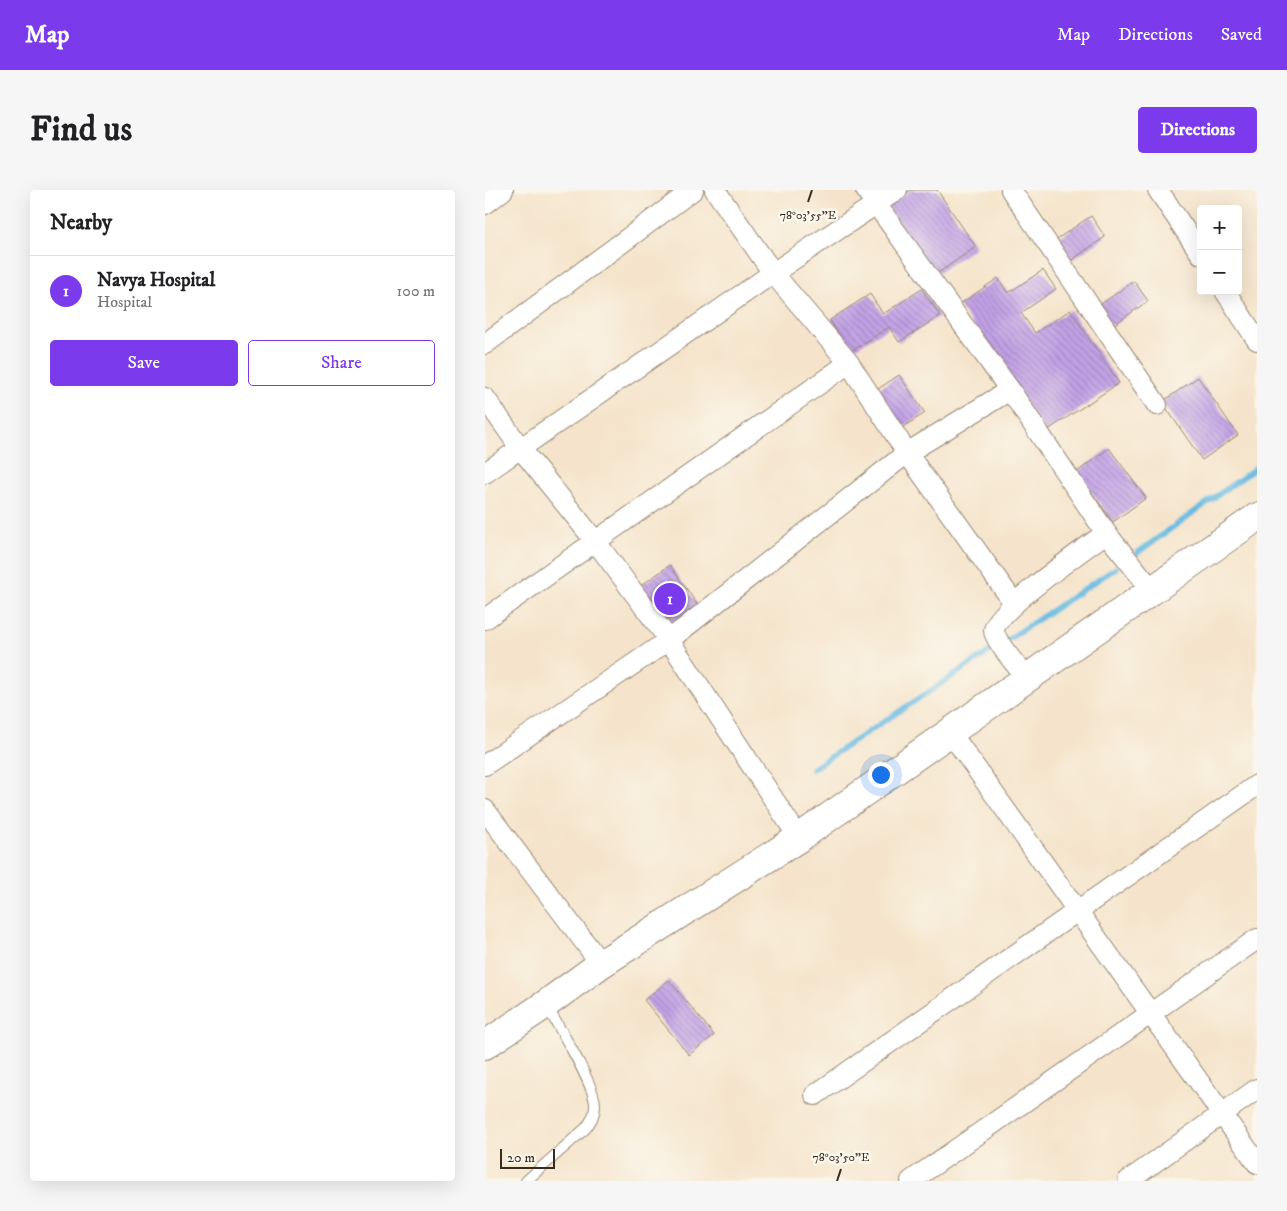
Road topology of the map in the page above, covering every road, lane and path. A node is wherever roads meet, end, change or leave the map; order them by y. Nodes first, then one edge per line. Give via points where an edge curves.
1 (503, 190) edge
2 (693, 190) edge
3 (715, 190) edge
4 (897, 190) edge
5 (1011, 190) edge
6 (1159, 190) edge
7 (872, 197) edge
8 (485, 204) edge
9 (1198, 250) edge
10 (773, 273) junction
11 (1228, 295) edge
12 (1257, 340) edge
13 (485, 344) edge
14 (849, 363) junction
15 (1010, 390) junction
16 (485, 398) edge
17 (1157, 406) dead end
18 (521, 449) junction
19 (907, 453) junction
20 (485, 473) edge
21 (1257, 517) edge
22 (1106, 533) junction
23 (597, 542) junction
24 (1153, 590) junction
25 (1014, 603) junction
26 (485, 619) edge
27 (669, 640) junction
28 (1022, 672) junction
29 (950, 732) junction
30 (485, 765) edge
31 (1257, 784) edge
32 (485, 810) edge
33 (799, 838) junction
34 (1077, 910) junction
35 (1257, 939) edge
36 (601, 964) junction
37 (546, 1004) junction
38 (1151, 1014) junction
39 (485, 1045) edge
40 (1257, 1089) edge
41 (815, 1095) dead end
42 (1222, 1114) junction
43 (1257, 1162) edge
44 (527, 1181) edge
45 (911, 1181) edge
46 (1128, 1181) edge

1 - 8 street
2 - 13 street
3 - 10 street
4 - 7 street
5 - 17 street
6 - 9 street
7 - 10 street
7 - 15 street
10 - 14 street
10 - 18 street
11 - 12 street
14 - 19 street
14 - 23 street
15 - 19 street
15 - 22 street
16 - 18 street
18 - 20 street
18 - 23 street
19 - 25 street
19 - 27 street
21 - 24 main road
22 - 24 street
22 - 25 street
23 - 26 street
23 - 27 street
24 - 28 main road
25 - 28 street via 1002,614 994,630
27 - 30 street
27 - 33 street
28 - 29 main road
29 - 33 main road
29 - 34 street
31 - 34 street
32 - 36 street
33 - 36 main road
34 - 38 street
34 - 41 street
35 - 38 street
36 - 37 main road
37 - 39 main road
37 - 44 lane via 586,1077 595,1108 586,1128
38 - 42 street
38 - 45 street
40 - 42 street
42 - 43 street
42 - 46 street

